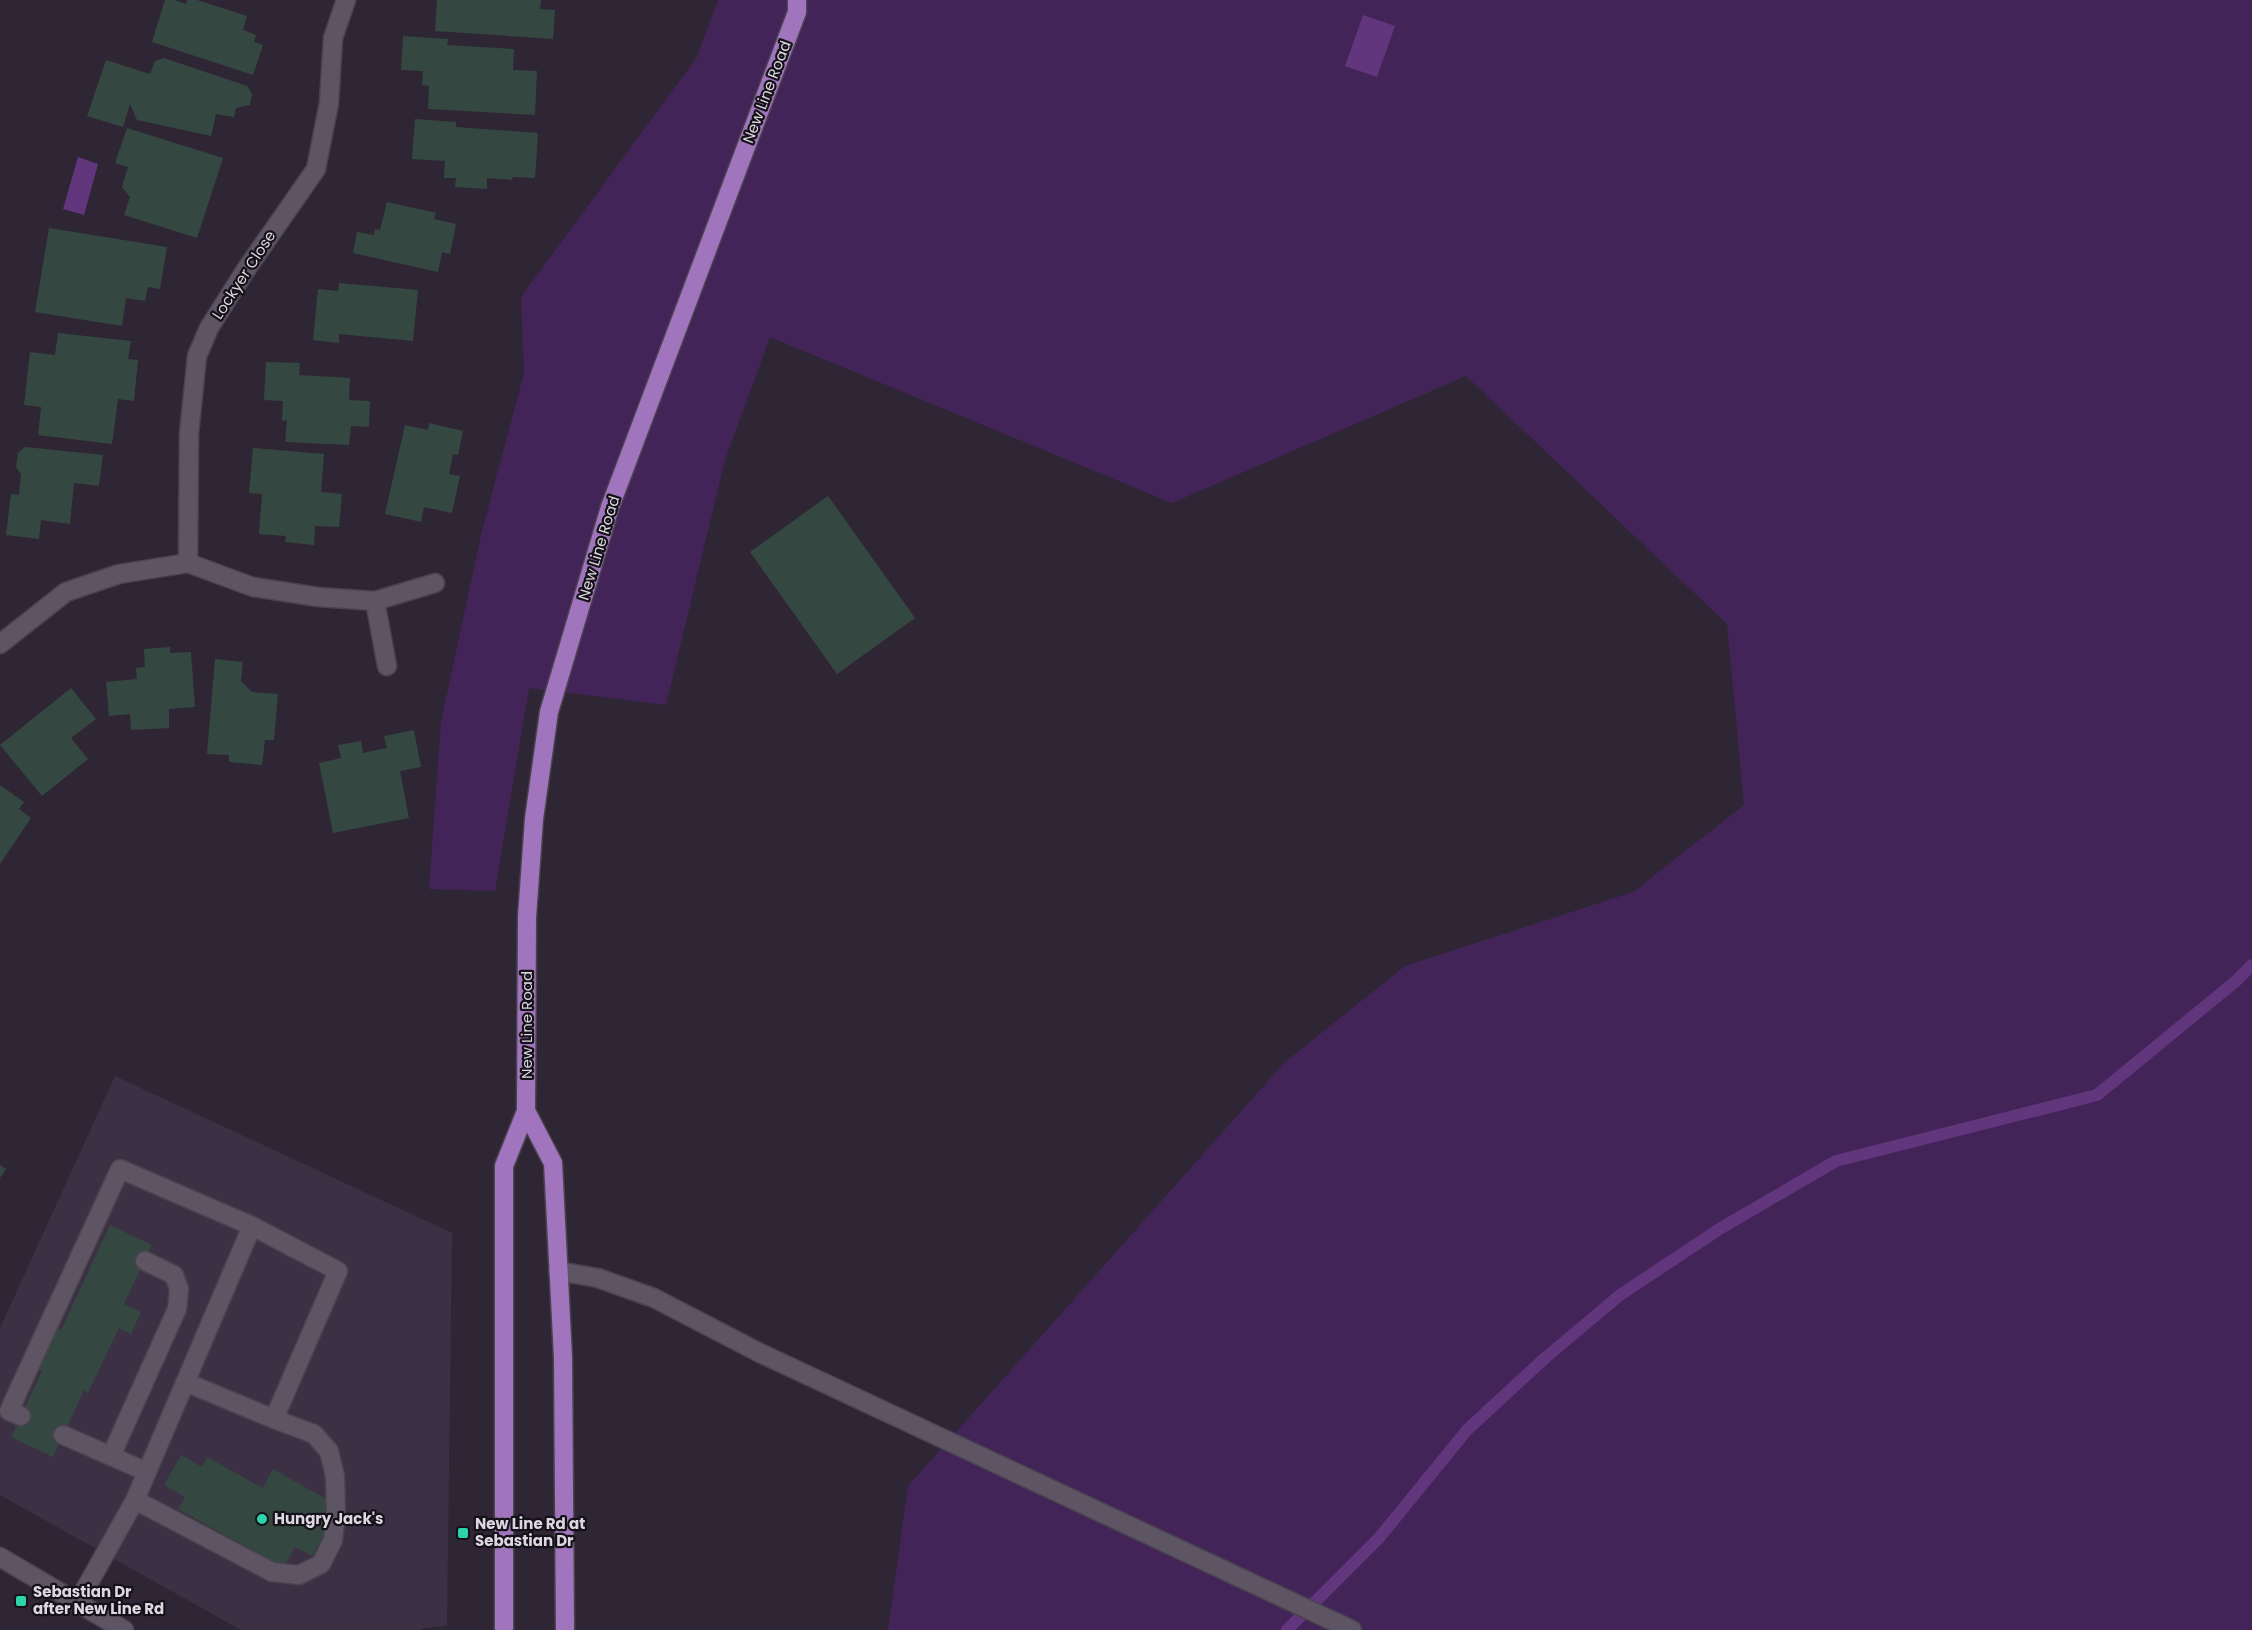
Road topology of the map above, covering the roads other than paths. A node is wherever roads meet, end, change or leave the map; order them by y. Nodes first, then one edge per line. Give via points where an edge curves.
1 (346, 0) edge
2 (801, 4) edge
3 (188, 563) junction
4 (435, 583) dead end
5 (375, 601) junction
6 (0, 644) edge
7 (387, 666) dead end
8 (526, 1111) junction
9 (252, 1226) junction
10 (145, 1261) dead end
11 (558, 1271) junction
12 (185, 1382) junction
13 (21, 1416) dead end
14 (274, 1419) junction
15 (63, 1435) dead end
16 (111, 1456) junction
17 (147, 1472) junction
18 (135, 1500) junction
19 (0, 1557) edge
20 (78, 1602) junction
21 (124, 1630) edge
22 (504, 1630) edge
23 (565, 1630) edge
24 (1352, 1630) edge

1 - 3 street, Lockyer Close via 333,38 329,104 316,169 245,271 209,328 197,356 189,434
2 - 8 main road, New Line Road via 610,507 549,712 534,819 527,917
3 - 5 street via 253,587
3 - 6 street via 119,574 66,592
4 - 5 street
5 - 7 street
8 - 11 main road, New Line Road via 553,1163
8 - 22 main road, New Line Road via 504,1166
9 - 12 street
9 - 13 street via 120,1169 95,1240 9,1411
9 - 14 street via 338,1271
10 - 16 street via 174,1275 177,1309
11 - 23 main road, New Line Road via 563,1357
11 - 24 street via 598,1278 654,1298 759,1353
12 - 14 street
12 - 17 street
14 - 18 street via 314,1434 329,1451 335,1476 336,1514 333,1540 321,1564 299,1575 272,1572
15 - 16 street
16 - 17 street
17 - 18 street
18 - 20 street
19 - 20 street
20 - 21 street

